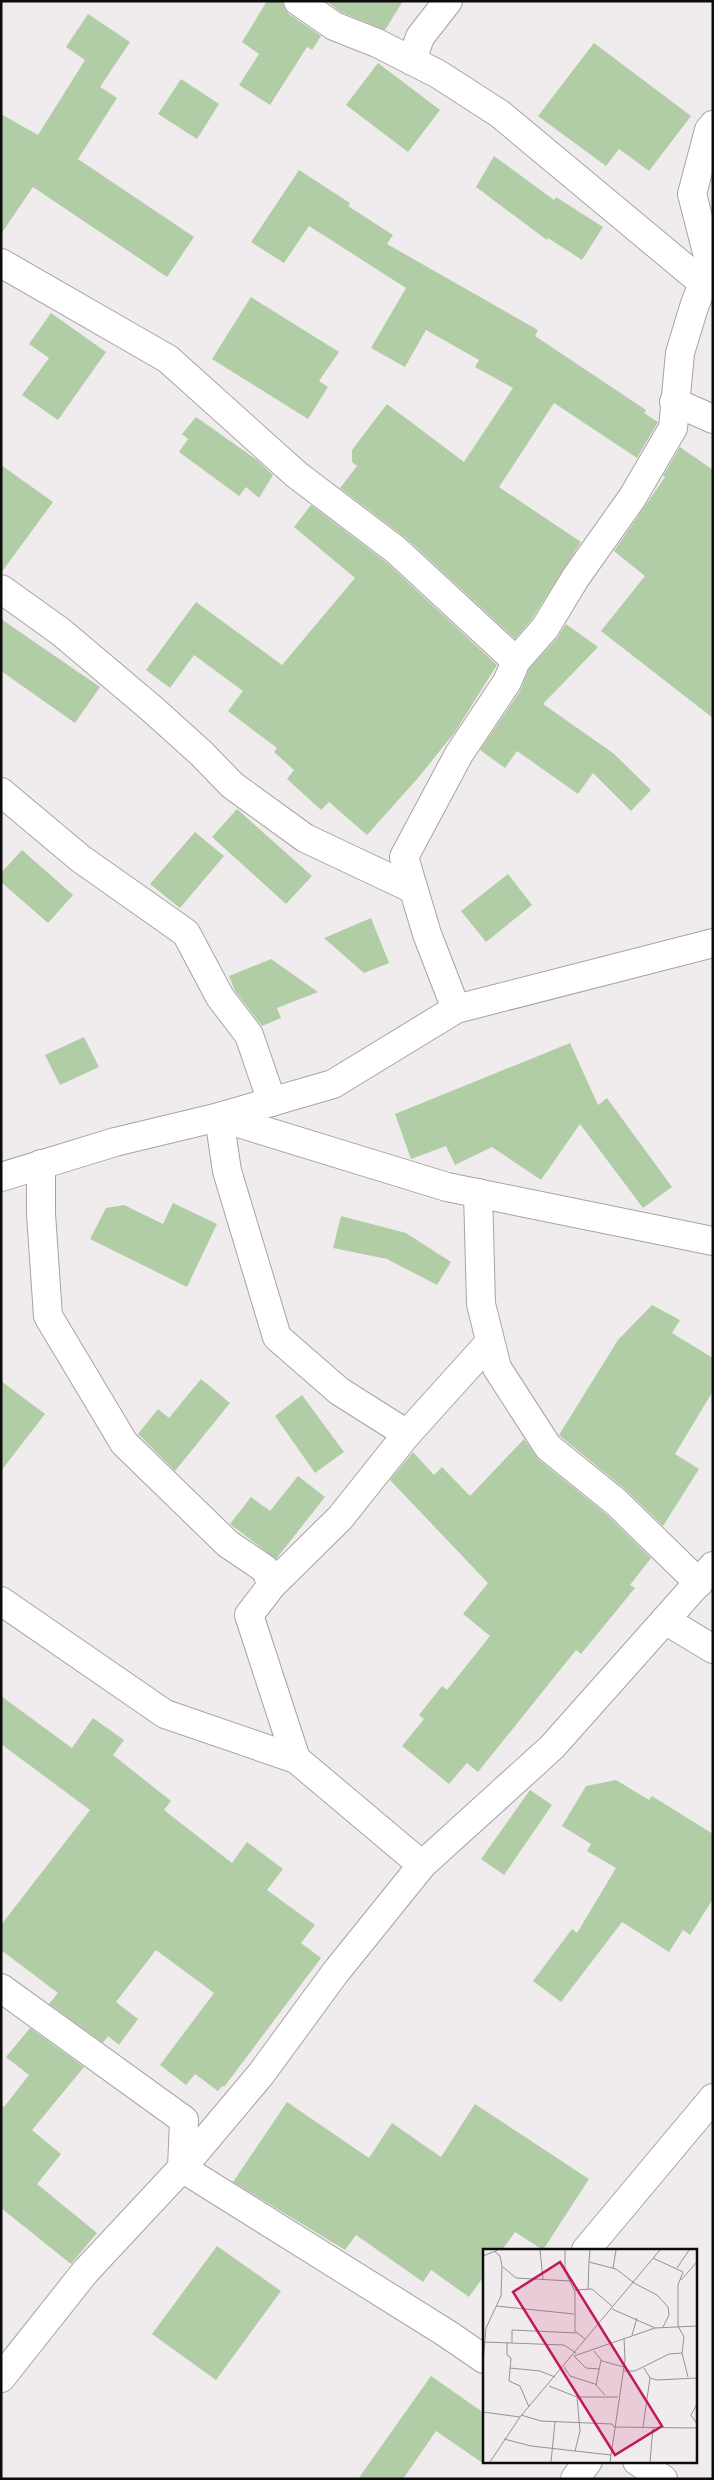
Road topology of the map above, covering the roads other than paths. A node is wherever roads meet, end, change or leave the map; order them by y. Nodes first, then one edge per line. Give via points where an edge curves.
1 (298, 1) edge
2 (448, 1) edge
3 (412, 61) junction
4 (713, 125) edge
5 (1, 263) edge
6 (703, 283) junction
7 (674, 402) junction
8 (713, 418) edge
9 (1, 589) edge
10 (516, 660) junction
11 (1, 792) edge
12 (413, 889) junction
13 (713, 943) edge
14 (456, 1008) junction
15 (272, 1102) junction
16 (219, 1118) junction
17 (41, 1164) junction
18 (1, 1177) edge
19 (478, 1194) junction
20 (713, 1240) edge
21 (490, 1342) junction
22 (407, 1434) junction
23 (706, 1574) edge
24 (272, 1585) junction
25 (1, 1601) edge
26 (665, 1620) junction
27 (713, 1649) edge
28 (296, 1759) junction
29 (422, 1865) junction
30 (1, 1988) edge
31 (713, 2098) edge
32 (182, 2168) junction
33 (587, 2249) edge
34 (483, 2357) edge
35 (1, 2378) edge
36 (587, 2462) edge
37 (638, 2462) edge
38 (575, 2479) edge
39 (663, 2479) edge

1 - 3 street via 334,26
2 - 3 street via 420,37
3 - 6 street via 500,114
4 - 6 street via 692,194 710,264
5 - 10 street via 168,360 297,475 396,550
6 - 7 street via 680,353
7 - 8 street
7 - 10 street via 673,428 632,498 576,577 545,628
9 - 12 street via 61,632 151,708 232,785 305,838
10 - 12 street via 507,682 459,754 404,857
11 - 15 street via 80,859 186,933 220,997 249,1035
12 - 14 street
13 - 14 street
14 - 15 street via 333,1084
15 - 16 street
16 - 17 street via 114,1142
16 - 19 street via 383,1169
16 - 22 street via 226,1171 277,1336 339,1391
17 - 18 street
17 - 24 street via 48,1316 124,1442 228,1544 265,1569
19 - 20 street
19 - 21 street via 481,1304
21 - 22 street
21 - 23 street via 497,1368 548,1447
22 - 24 street via 340,1518
23 - 26 street
24 - 28 street via 249,1615
25 - 28 street via 165,1714
26 - 27 street
26 - 29 street via 552,1747
28 - 29 street
29 - 32 street via 335,1973 261,2074
30 - 32 street via 184,2120
31 - 33 street
32 - 34 street
32 - 35 street via 85,2272
36 - 38 street
37 - 39 street

